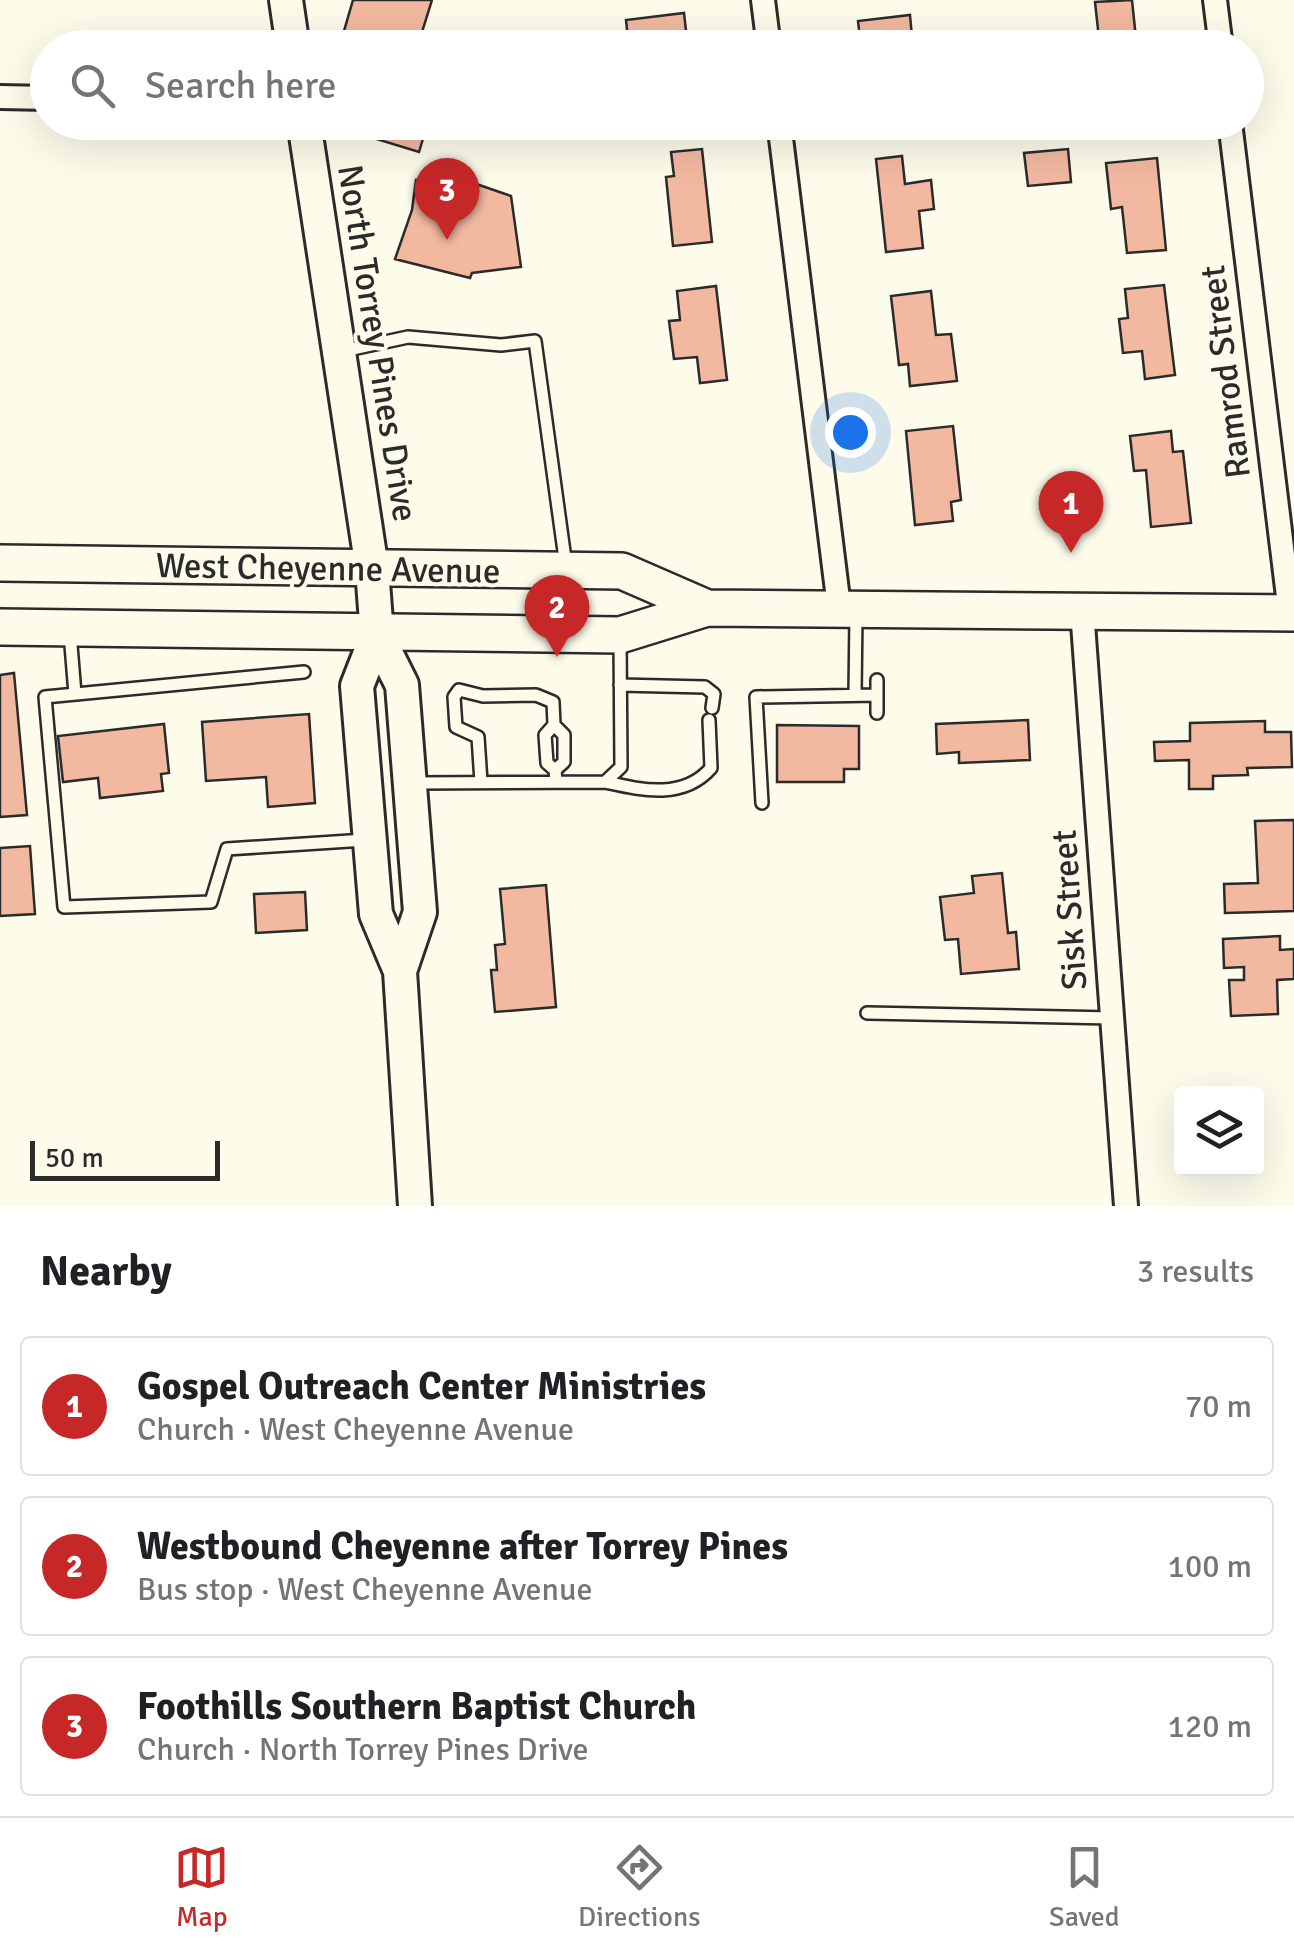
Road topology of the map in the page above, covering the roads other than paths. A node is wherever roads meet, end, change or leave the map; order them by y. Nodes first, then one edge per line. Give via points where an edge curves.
1 (286, 0) edge
2 (763, 0) edge
3 (1215, 0) edge
4 (290, 30) edge
5 (767, 30) edge
6 (1219, 30) edge
7 (0, 98) edge
8 (30, 98) edge
9 (307, 140) edge
10 (781, 140) edge
11 (1232, 140) edge
12 (338, 352) junction
13 (0, 564) edge
14 (372, 569) junction
15 (566, 570) junction
16 (848, 607) junction
17 (707, 608) junction
18 (1082, 610) junction
19 (1292, 613) edge
20 (0, 627) edge
21 (70, 628) junction
22 (377, 635) junction
23 (620, 636) junction
24 (304, 672) dead end
25 (877, 680) dead end
26 (620, 685) junction
27 (75, 694) junction
28 (854, 695) junction
29 (877, 695) junction
30 (877, 713) dead end
31 (406, 741) junction
32 (556, 776) junction
33 (481, 782) junction
34 (605, 782) junction
35 (410, 783) junction
36 (762, 803) dead end
37 (369, 840) junction
38 (412, 940) junction
39 (400, 971) junction
40 (867, 1013) dead end
41 (1112, 1018) junction
42 (415, 1206) edge
43 (1126, 1206) edge

1 - 4 main road
2 - 5 street
3 - 6 street
7 - 8 street
9 - 12 main road, North Torrey Pines Drive
10 - 16 street
11 - 19 street, Ramrod Street
12 - 14 main road, North Torrey Pines Drive
12 - 15 lane via 408,338 535,341
13 - 14 main road, West Cheyenne Avenue
14 - 15 main road, West Cheyenne Avenue
14 - 22 main road, North Torrey Pines Drive
15 - 17 main road, West Cheyenne Avenue via 622,570
16 - 17 main road, West Cheyenne Avenue
16 - 18 main road, West Cheyenne Avenue
16 - 28 lane
17 - 23 main road, West Cheyenne Avenue
18 - 19 main road, West Cheyenne Avenue
18 - 41 street, Sisk Street
20 - 21 main road, West Cheyenne Avenue
21 - 22 main road, West Cheyenne Avenue
21 - 27 lane
22 - 23 main road, West Cheyenne Avenue
22 - 31 main road, North Torrey Pines Drive via 402,684
22 - 37 main road, North Torrey Pines Drive via 357,686
23 - 26 lane
24 - 27 lane
25 - 29 lane
26 - 34 lane via 621,767
26 - 34 lane via 705,687 714,694 711,768 702,779 673,790 647,792
27 - 37 lane via 46,697 64,907 212,902 226,849
28 - 29 lane
28 - 36 lane via 756,697
29 - 30 lane
31 - 35 main road, North Torrey Pines Drive
31 - 37 main road via 385,768 388,810
32 - 33 lane
32 - 33 lane via 564,762 564,736 554,725 554,702 459,690 456,727 478,736
32 - 34 lane
33 - 35 lane
35 - 38 main road, North Torrey Pines Drive via 420,912
37 - 38 main road via 391,861 402,931
37 - 39 main road, North Torrey Pines Drive via 376,914
38 - 39 main road, North Torrey Pines Drive
39 - 42 main road, North Torrey Pines Drive
40 - 41 lane
41 - 43 street, Sisk Street

